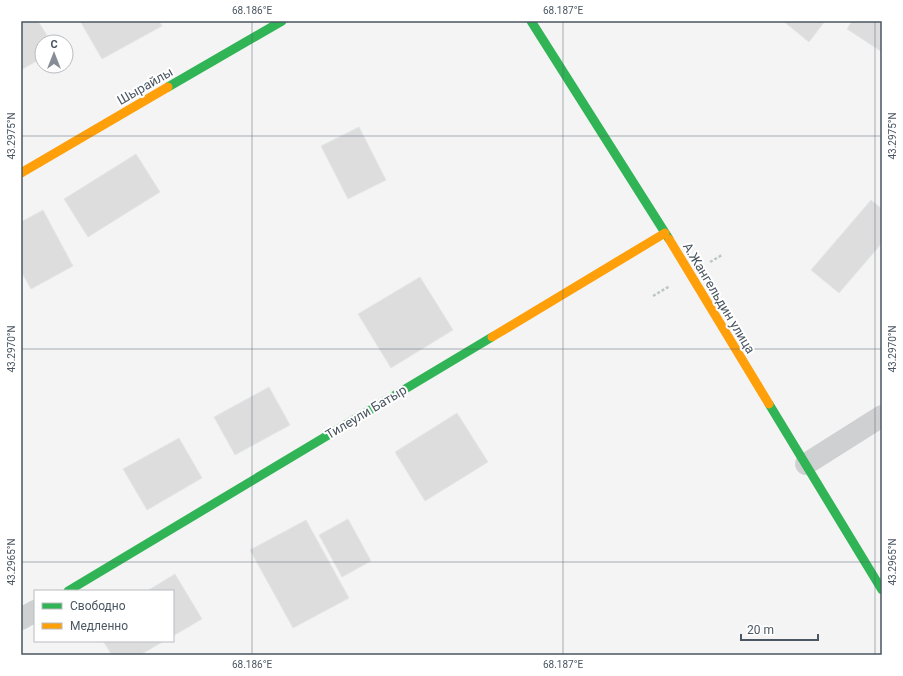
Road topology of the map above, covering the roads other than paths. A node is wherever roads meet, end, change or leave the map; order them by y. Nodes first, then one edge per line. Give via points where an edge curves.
1 (282, 21) edge
2 (531, 21) edge
3 (21, 173) edge
4 (665, 233) junction
5 (882, 416) edge
6 (806, 464) junction
7 (70, 590) edge
8 (882, 590) edge
9 (34, 612) edge
10 (21, 619) edge

1 - 3 street, Шырайлы
2 - 4 street, А.Жангельдин улица
4 - 6 street, А.Жангельдин улица
4 - 7 street, Тилеули Батыр
5 - 6 street
6 - 8 street, А.Жангельдин улица
9 - 10 street

